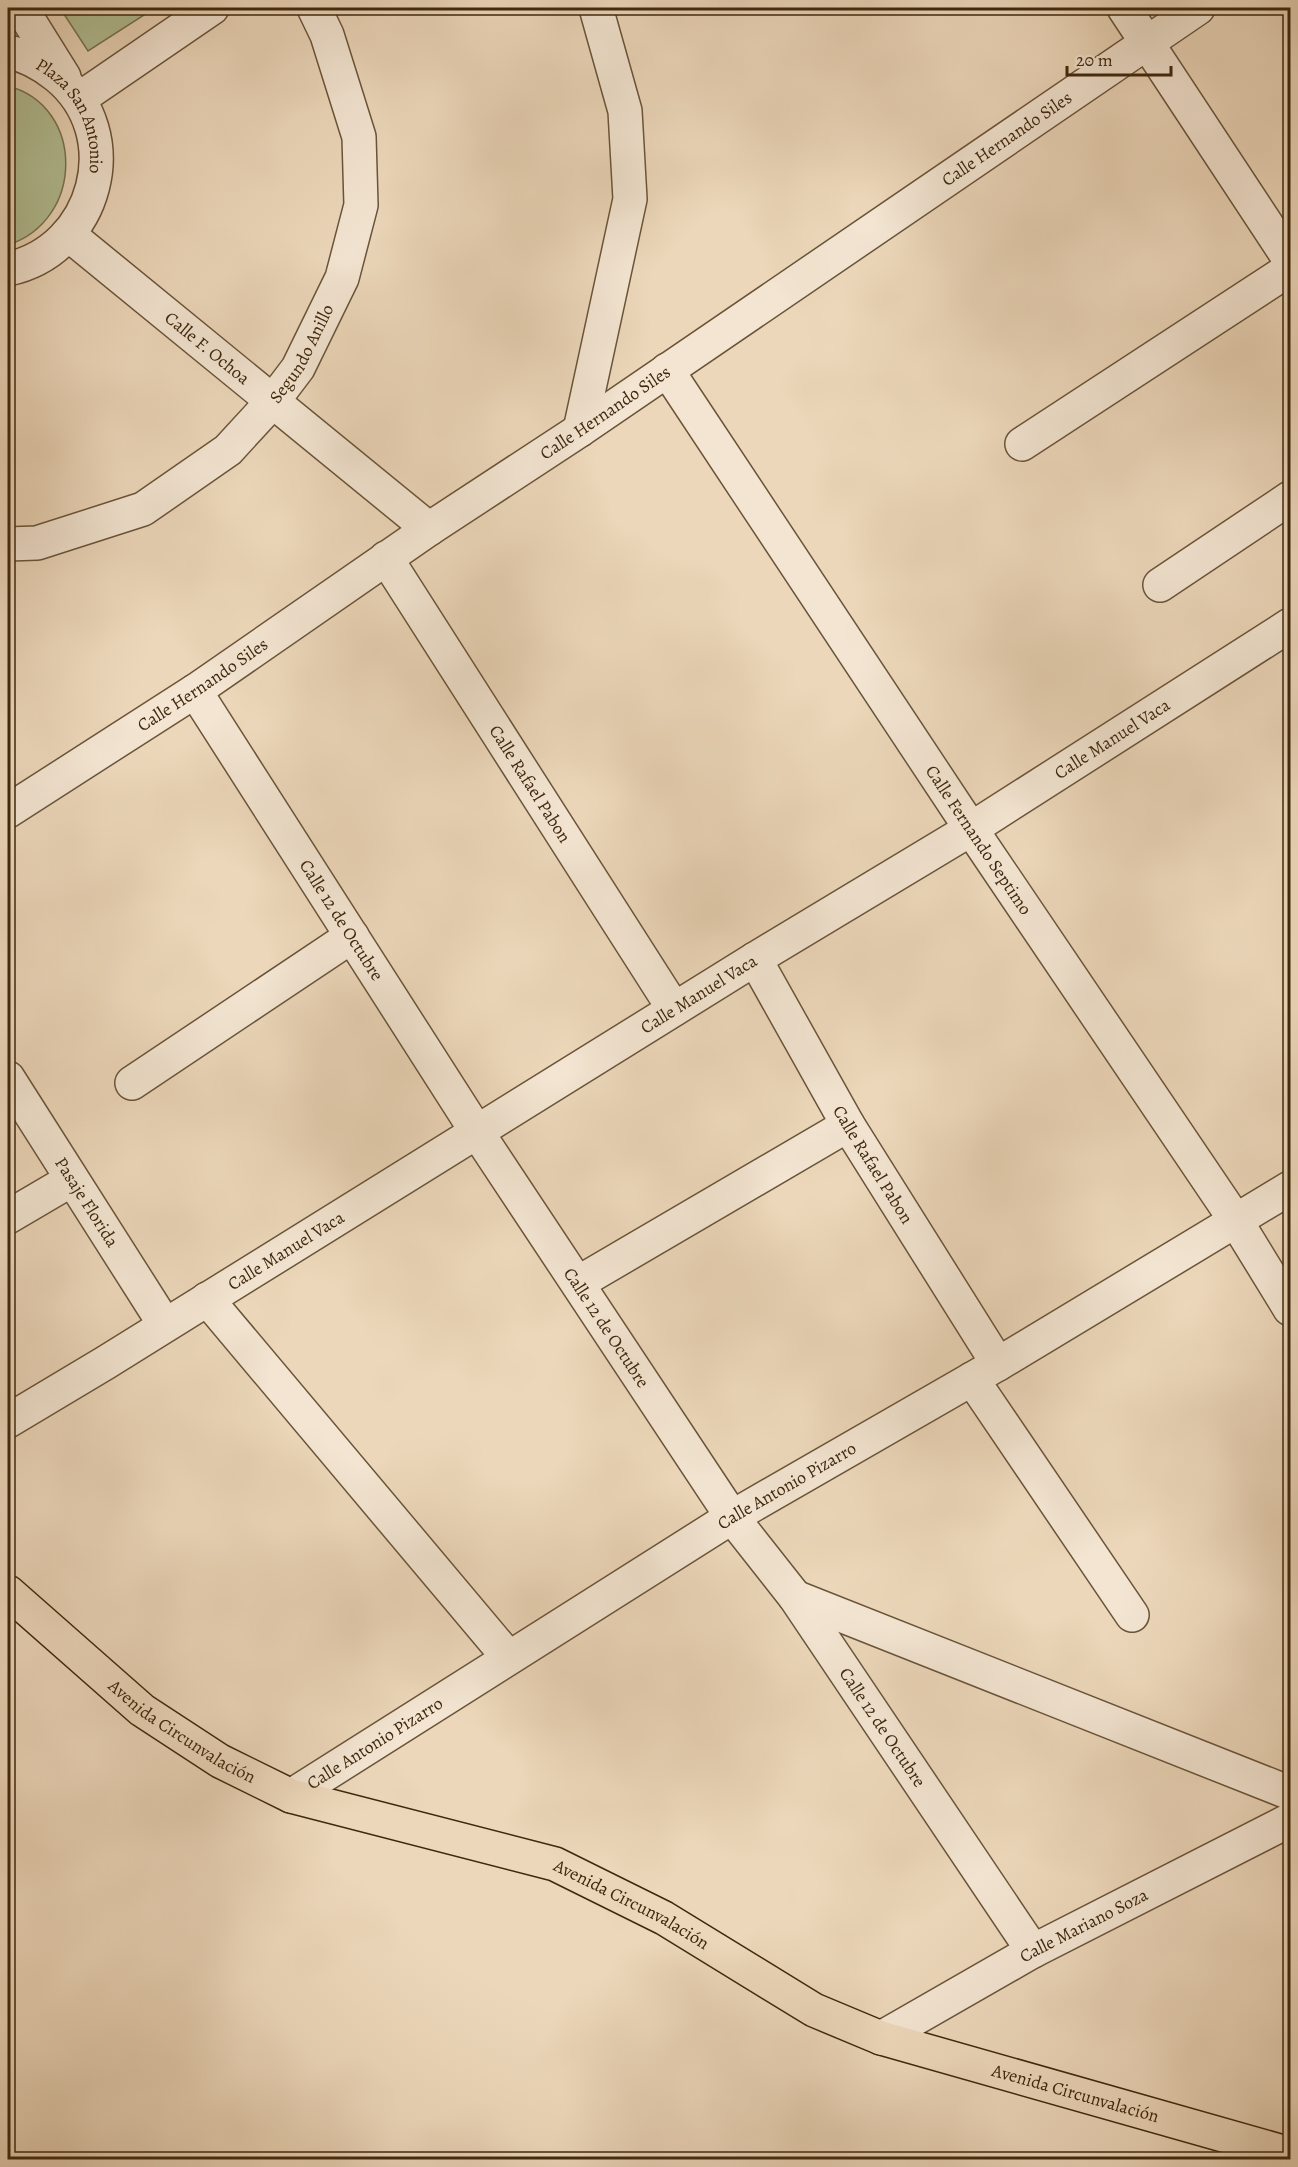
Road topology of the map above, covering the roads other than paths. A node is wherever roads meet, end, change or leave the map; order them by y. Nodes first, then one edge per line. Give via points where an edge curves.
1 (21, 8) edge
2 (212, 8) edge
3 (314, 8) edge
4 (596, 8) edge
5 (1124, 8) edge
6 (1198, 8) edge
7 (1147, 42) junction
8 (8, 51) edge
9 (74, 93) junction
10 (68, 234) junction
11 (1290, 260) edge
12 (8, 269) edge
13 (1290, 269) edge
14 (667, 370) junction
15 (273, 401) junction
16 (580, 430) junction
17 (1022, 444) dead end
18 (1290, 498) edge
19 (429, 529) junction
20 (8, 544) edge
21 (386, 558) junction
22 (1160, 585) dead end
23 (1289, 630) edge
24 (195, 691) junction
25 (8, 811) edge
26 (971, 829) junction
27 (352, 936) junction
28 (755, 959) junction
29 (674, 1009) junction
30 (8, 1078) edge
31 (132, 1083) dead end
32 (848, 1125) junction
33 (477, 1132) junction
34 (71, 1180) junction
35 (1290, 1188) edge
36 (8, 1217) edge
37 (1236, 1221) junction
38 (578, 1283) junction
39 (207, 1299) junction
40 (1290, 1309) edge
41 (165, 1325) junction
42 (985, 1371) junction
43 (8, 1421) edge
44 (732, 1517) junction
45 (8, 1592) edge
46 (795, 1597) junction
47 (1132, 1615) dead end
48 (508, 1657) junction
49 (1290, 1793) edge
50 (291, 1796) junction
51 (1290, 1820) edge
52 (1033, 1951) junction
53 (881, 2038) junction
54 (1290, 2154) edge

1 - 9 street
2 - 9 street
3 - 15 street, Segundo Anillo via 327,35 359,137 361,205 342,278 298,368
4 - 16 street via 625,111 630,199
5 - 7 street
6 - 7 street, Calle Hernando Siles
7 - 11 street
7 - 14 street, Calle Hernando Siles
8 - 9 street, Plaza San Antonio via 42,64
9 - 10 street, Plaza San Antonio via 87,113 96,144 96,176 87,207
10 - 12 street, Plaza San Antonio via 42,256
10 - 15 street, Calle F. Ochoa
13 - 17 street
14 - 16 street, Calle Hernando Siles
14 - 26 street, Calle Fernando Septimo
15 - 19 street, Calle F. Ochoa
15 - 20 street, Segundo Anillo via 228,450 143,509 37,543
16 - 19 street, Calle Hernando Siles
18 - 22 street
19 - 21 street, Calle Hernando Siles
21 - 24 street, Calle Hernando Siles
21 - 29 street, Calle Rafael Pabon
23 - 26 street, Calle Manuel Vaca
24 - 25 street, Calle Hernando Siles
24 - 27 street, Calle 12 de Octubre
26 - 28 street, Calle Manuel Vaca
26 - 37 street, Calle Fernando Septimo
27 - 31 street
27 - 33 street, Calle 12 de Octubre
28 - 29 street, Calle Manuel Vaca
28 - 32 street, Calle Rafael Pabon
29 - 33 street, Calle Manuel Vaca
30 - 34 street, Pasaje Florida
32 - 38 street
32 - 42 street, Calle Rafael Pabon
33 - 38 street, Calle 12 de Octubre
33 - 39 street, Calle Manuel Vaca
34 - 36 street
34 - 41 street, Pasaje Florida
35 - 37 street, Calle Antonio Pizarro
37 - 40 street, Calle Fernando Septimo
37 - 42 street, Calle Antonio Pizarro
38 - 44 street, Calle 12 de Octubre
39 - 41 street, Calle Manuel Vaca
39 - 48 street
41 - 43 street, Calle Manuel Vaca
42 - 44 street, Calle Antonio Pizarro
42 - 47 street, Calle Rafael Pabon
44 - 46 street, Calle 12 de Octubre
44 - 48 street, Calle Antonio Pizarro
45 - 50 highway, Avenida Circunvalación via 142,1710 220,1761
46 - 49 street
46 - 52 street, Calle 12 de Octubre
48 - 50 street, Calle Antonio Pizarro
50 - 53 highway, Avenida Circunvalación via 555,1864 664,1918 814,2010
51 - 52 street, Calle Mariano Soza
52 - 53 street, Calle Mariano Soza
53 - 54 highway, Avenida Circunvalación

